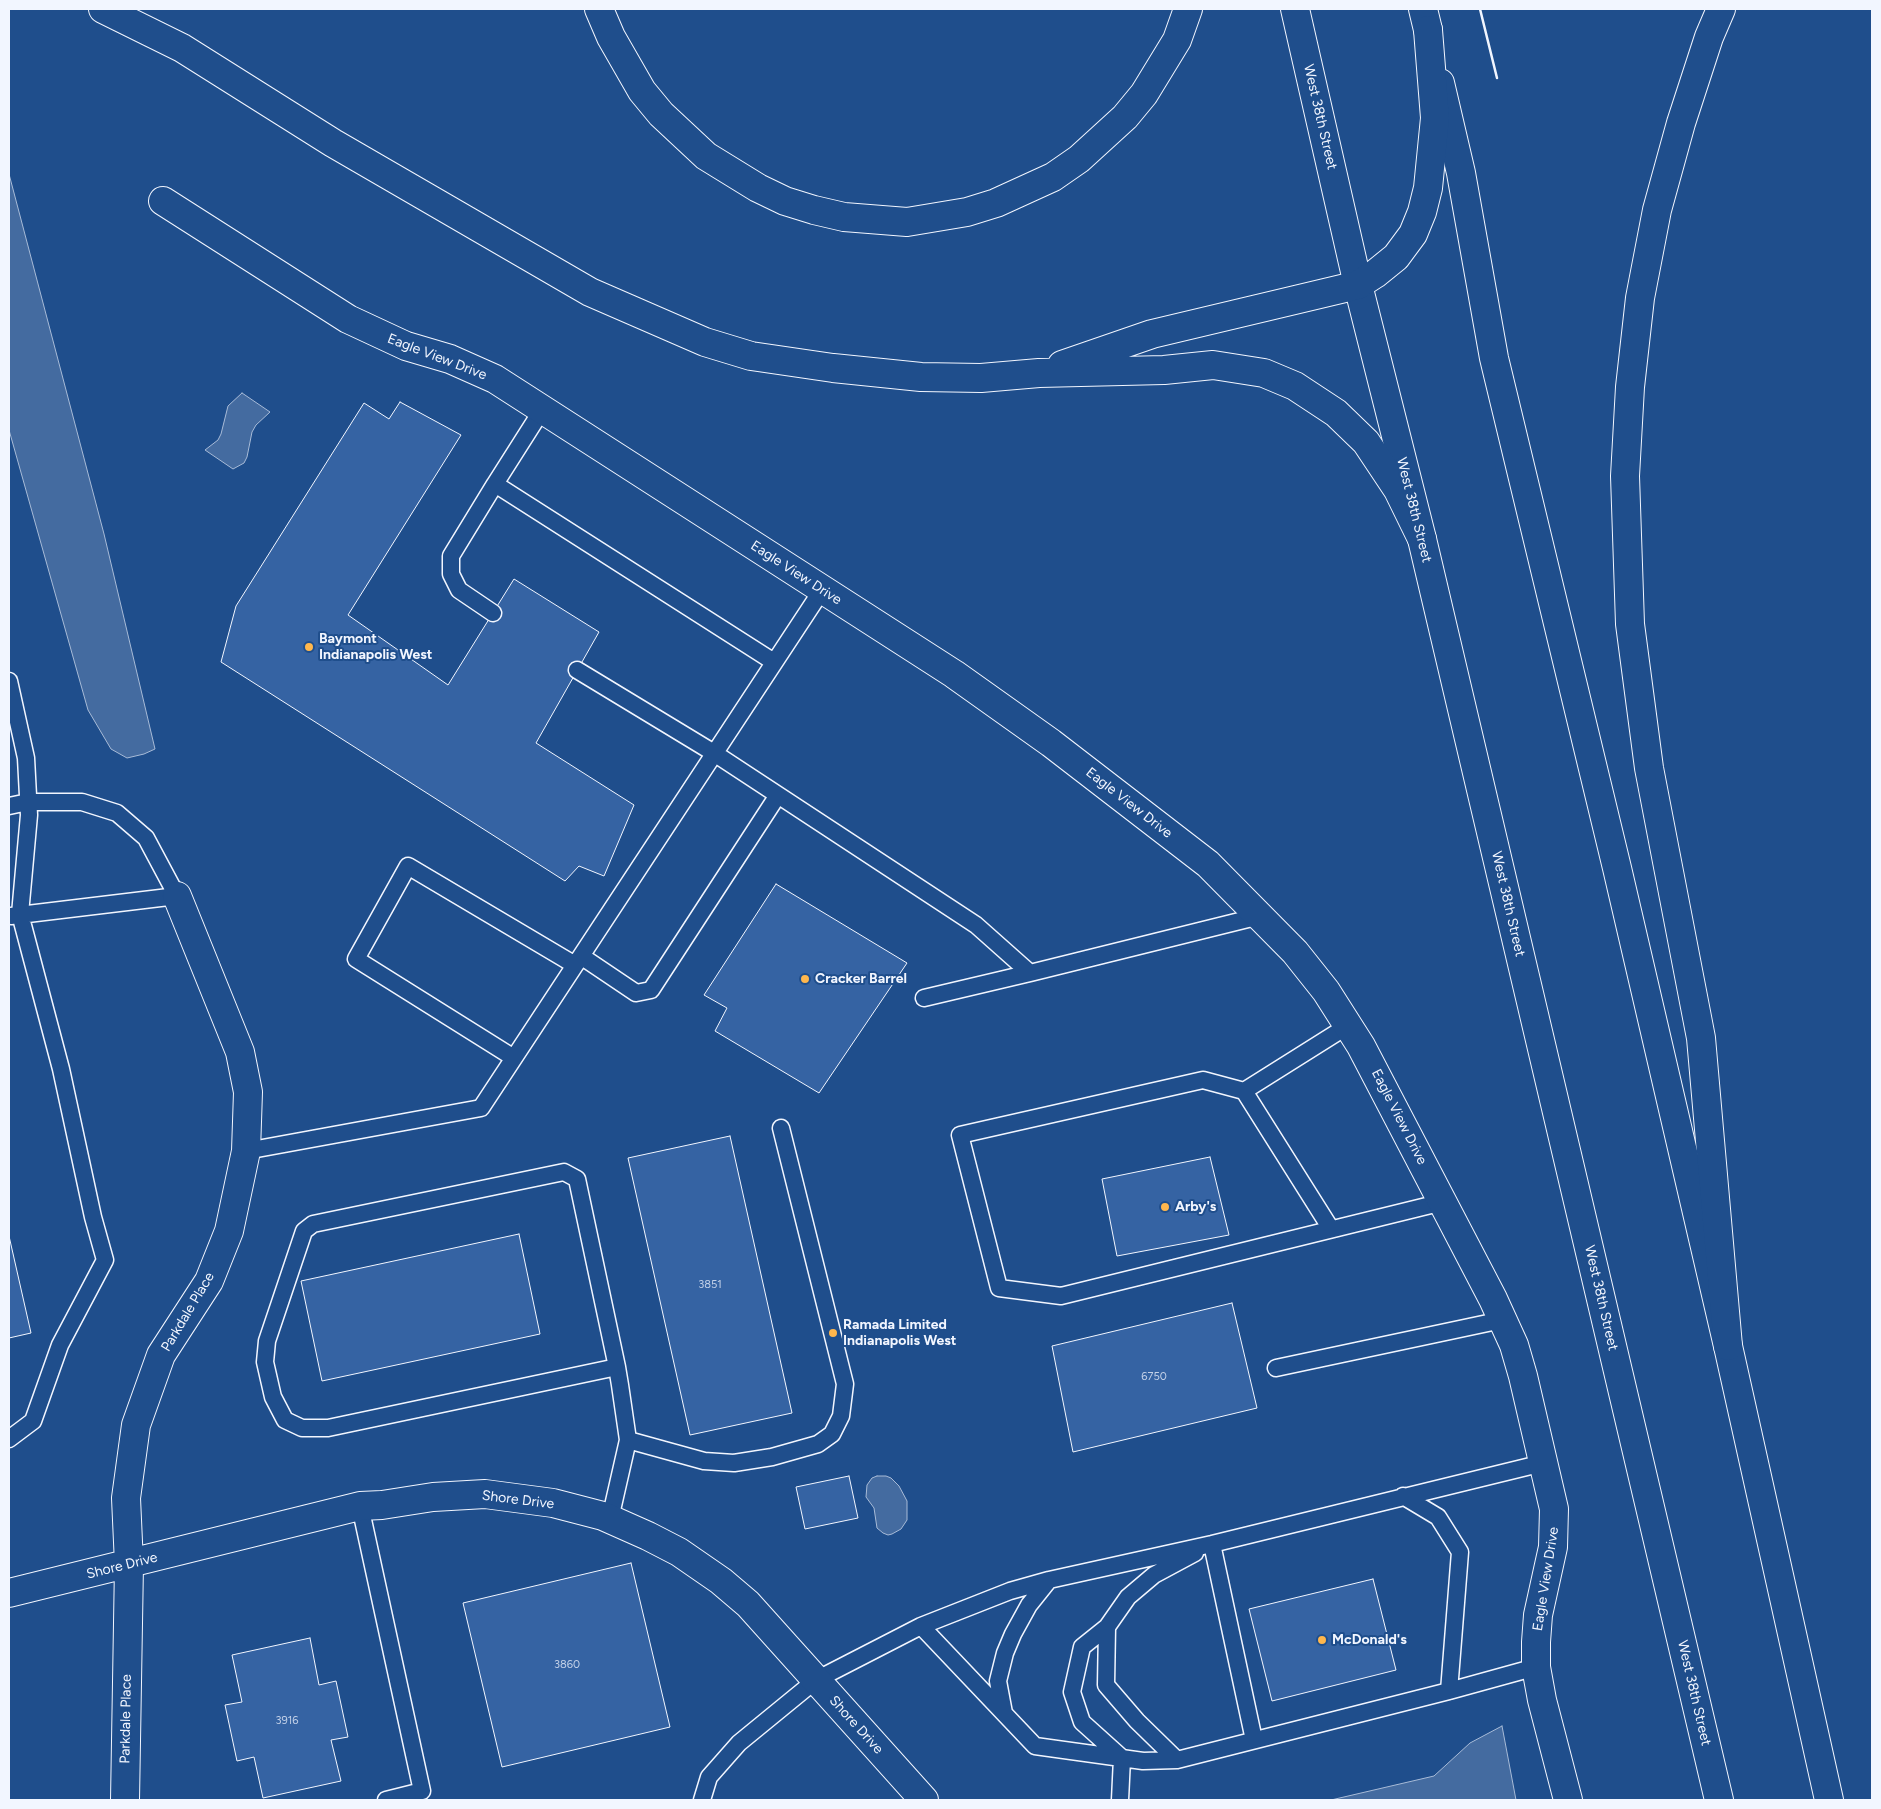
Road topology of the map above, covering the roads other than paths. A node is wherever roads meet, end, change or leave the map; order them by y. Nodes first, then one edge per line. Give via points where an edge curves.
1 (103, 9) edge
2 (599, 9) edge
3 (1188, 9) edge
4 (1295, 9) edge
5 (1720, 9) edge
6 (1425, 19) edge
7 (163, 201) dead end
8 (1358, 284) junction
9 (1039, 373) junction
10 (542, 410) junction
11 (495, 484) junction
12 (1422, 539) junction
13 (822, 590) junction
14 (492, 613) dead end
15 (774, 662) junction
16 (577, 670) dead end
17 (9, 681) edge
18 (714, 753) junction
19 (778, 795) junction
20 (28, 802) junction
21 (9, 806) edge
22 (177, 896) junction
23 (14, 915) edge
24 (1260, 916) junction
25 (578, 960) junction
26 (1030, 973) junction
27 (924, 998) dead end
28 (1349, 1025) junction
29 (514, 1058) junction
30 (1244, 1091) junction
31 (781, 1128) dead end
32 (246, 1151) junction
33 (1442, 1202) junction
34 (1331, 1229) junction
35 (1502, 1320) junction
36 (1728, 1346) junction
37 (617, 1367) junction
38 (1276, 1368) dead end
39 (9, 1440) edge
40 (628, 1440) junction
41 (1544, 1462) junction
42 (1403, 1496) junction
43 (360, 1506) junction
44 (610, 1519) junction
45 (1212, 1544) junction
46 (129, 1564) junction
47 (1049, 1580) junction
48 (9, 1593) edge
49 (921, 1626) junction
50 (1107, 1627) junction
51 (1536, 1667) junction
52 (816, 1680) junction
53 (1449, 1691) junction
54 (1004, 1714) junction
55 (1254, 1740) junction
56 (1122, 1758) junction
57 (1177, 1760) junction
58 (125, 1800) edge
59 (386, 1800) edge
60 (702, 1800) edge
61 (924, 1800) edge
62 (1120, 1800) edge
63 (1568, 1800) edge
64 (1720, 1800) edge
65 (1829, 1800) edge

1 - 9 main road via 182,48 333,142 590,292 705,342 751,356 921,377 981,378
2 - 3 main road via 610,36 642,91 661,114 706,156 758,188 792,203 844,217 907,222 967,212 996,202 1053,177 1079,159 1125,117 1144,94 1177,40
4 - 8 main road, West 38th Street
5 - 36 main road via 1681,123 1657,210 1640,298 1625,476 1631,633 1649,768 1700,1038
6 - 8 main road via 1435,118 1428,188 1422,212 1413,234 1396,257
6 - 36 main road via 1461,173 1494,358
7 - 10 main road, Eagle View Drive via 348,319 406,346 486,374
8 - 9 main road via 1152,334
8 - 12 main road, West 38th Street
9 - 12 main road via 1164,370 1213,365 1264,373 1296,386 1336,413 1366,442 1398,490
10 - 11 lane
10 - 13 main road, Eagle View Drive
11 - 14 lane via 451,556 451,574 460,590
11 - 15 lane
12 - 64 main road, West 38th Street
13 - 15 lane
13 - 24 main road, Eagle View Drive via 954,674 1051,743 1208,864
15 - 18 lane
16 - 18 lane
17 - 20 lane via 26,758
18 - 19 lane
18 - 25 lane
19 - 25 lane via 652,990 636,993
19 - 26 lane via 976,925
20 - 21 lane
20 - 22 lane via 82,802 117,814 146,838
20 - 23 lane via 29,815
22 - 23 lane
22 - 32 main road, Parkdale Place via 240,1052 248,1092
23 - 39 lane via 61,1069 105,1260 60,1345 33,1421
24 - 26 lane
24 - 28 main road, Eagle View Drive via 1306,965
25 - 29 lane
25 - 29 lane via 408,866 356,959
26 - 27 lane
28 - 30 lane
28 - 33 main road, Eagle View Drive
29 - 32 lane via 481,1108
30 - 34 lane
30 - 34 lane via 1203,1080 960,1136 999,1288 1061,1296
31 - 40 lane via 845,1384 841,1416 832,1434 818,1444 772,1457 734,1463 704,1461
32 - 46 main road, Parkdale Place via 229,1231 209,1281 161,1355 136,1425 126,1498
33 - 34 lane
33 - 35 main road, Eagle View Drive
35 - 38 lane
35 - 41 main road, Eagle View Drive via 1514,1344
36 - 65 main road
37 - 37 lane via 577,1179 564,1172 312,1224 304,1231 267,1341 265,1362 273,1397 285,1420 302,1428 328,1428
37 - 40 lane
40 - 44 lane
41 - 42 lane
41 - 51 main road, Eagle View Drive via 1555,1529 1554,1547 1538,1615
42 - 45 lane
42 - 53 lane via 1438,1517 1460,1552
43 - 44 main road, Shore Drive via 433,1496 485,1494 544,1501
43 - 46 main road, Shore Drive
43 - 59 lane via 422,1792
44 - 52 main road, Shore Drive via 679,1552 721,1581 748,1604
45 - 47 lane
45 - 50 lane via 1154,1575 1128,1597
45 - 55 lane
46 - 48 main road, Shore Drive
46 - 58 main road, Parkdale Place
47 - 49 lane via 1010,1590
47 - 54 lane via 1029,1605 1005,1653 998,1681
49 - 52 lane
49 - 54 lane
50 - 56 lane via 1082,1647 1072,1692 1082,1722
50 - 57 lane via 1106,1685
51 - 53 lane
51 - 63 main road, Eagle View Drive
52 - 60 lane via 740,1742 709,1777
52 - 61 main road, Shore Drive
53 - 55 lane
54 - 56 lane via 1035,1746
55 - 57 lane
56 - 57 lane
56 - 62 lane

